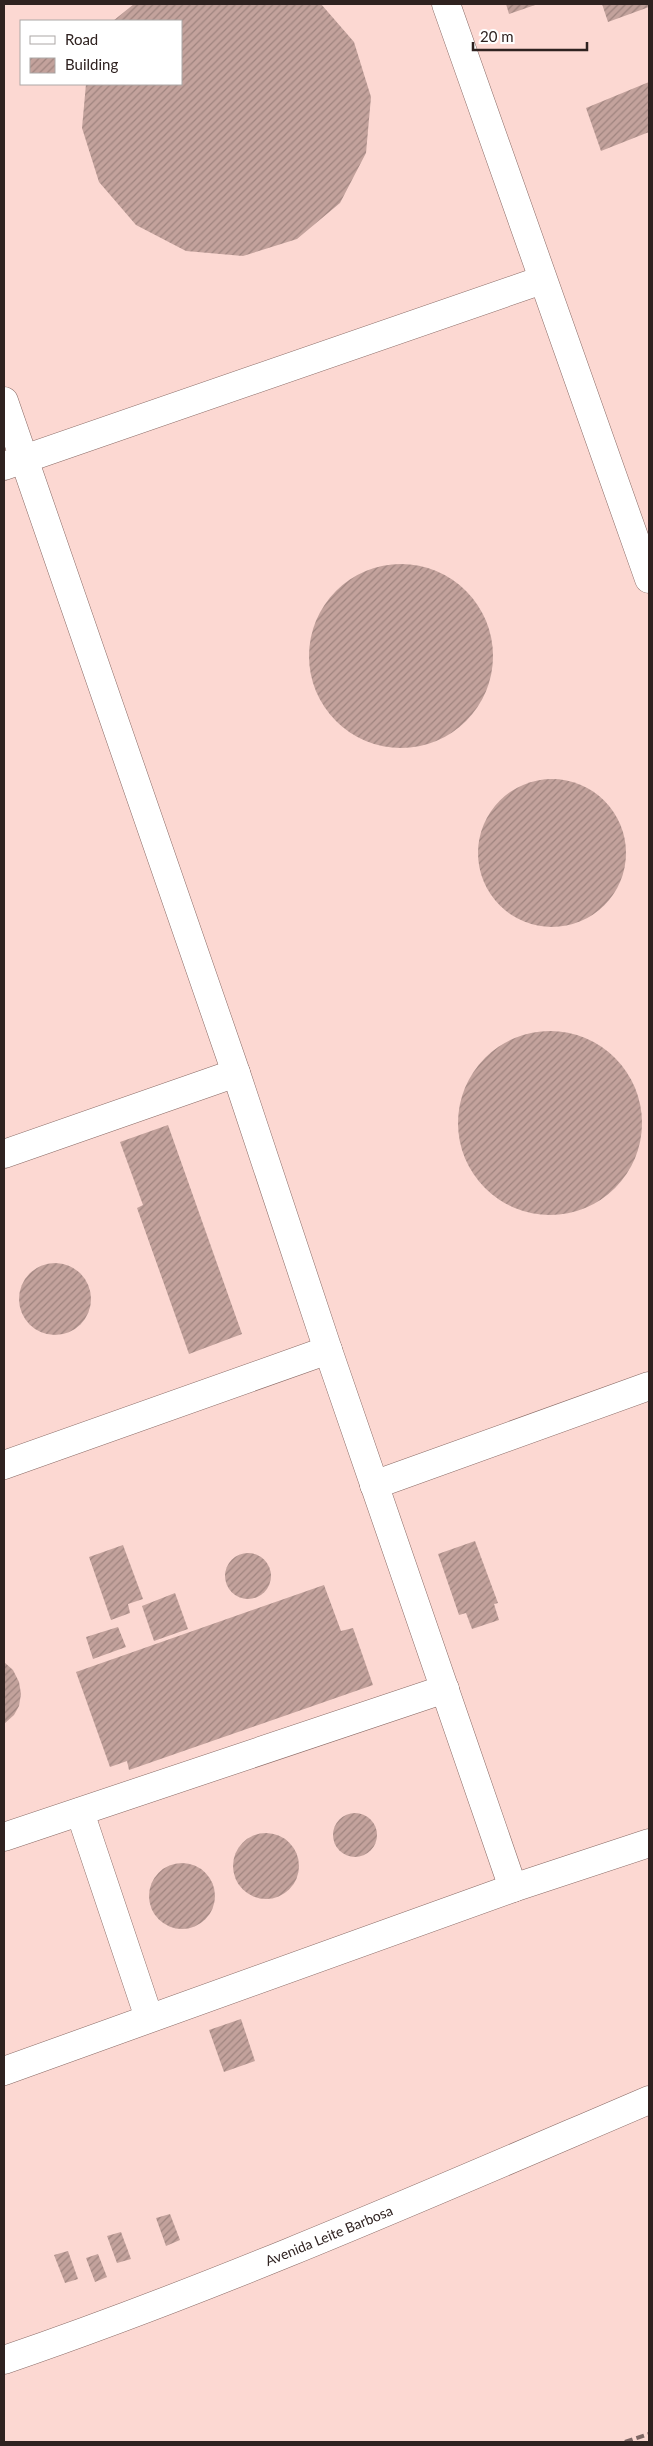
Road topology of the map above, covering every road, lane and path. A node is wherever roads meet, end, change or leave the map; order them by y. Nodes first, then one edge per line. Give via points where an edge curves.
1 (446, 4) edge
2 (542, 280) junction
3 (4, 401) edge
4 (14, 463) edge
5 (649, 579) edge
6 (236, 1073) junction
7 (4, 1154) edge
8 (328, 1350) junction
9 (649, 1386) edge
10 (4, 1464) edge
11 (374, 1485) junction
12 (445, 1689) junction
13 (80, 1812) junction
14 (4, 1837) edge
15 (649, 1843) edge
16 (513, 1888) junction
17 (149, 2018) junction
18 (4, 2070) edge
19 (649, 2100) edge
20 (4, 2360) edge

1 - 2 street
2 - 4 street
2 - 5 street
3 - 4 street
4 - 6 street
6 - 7 street
6 - 8 street
8 - 10 street
8 - 11 street
9 - 11 street
11 - 12 street
12 - 13 street
12 - 16 street
13 - 14 street
13 - 17 street
15 - 16 street
16 - 17 street
17 - 18 street
19 - 20 street, Avenida Leite Barbosa via 404,2205 73,2336

